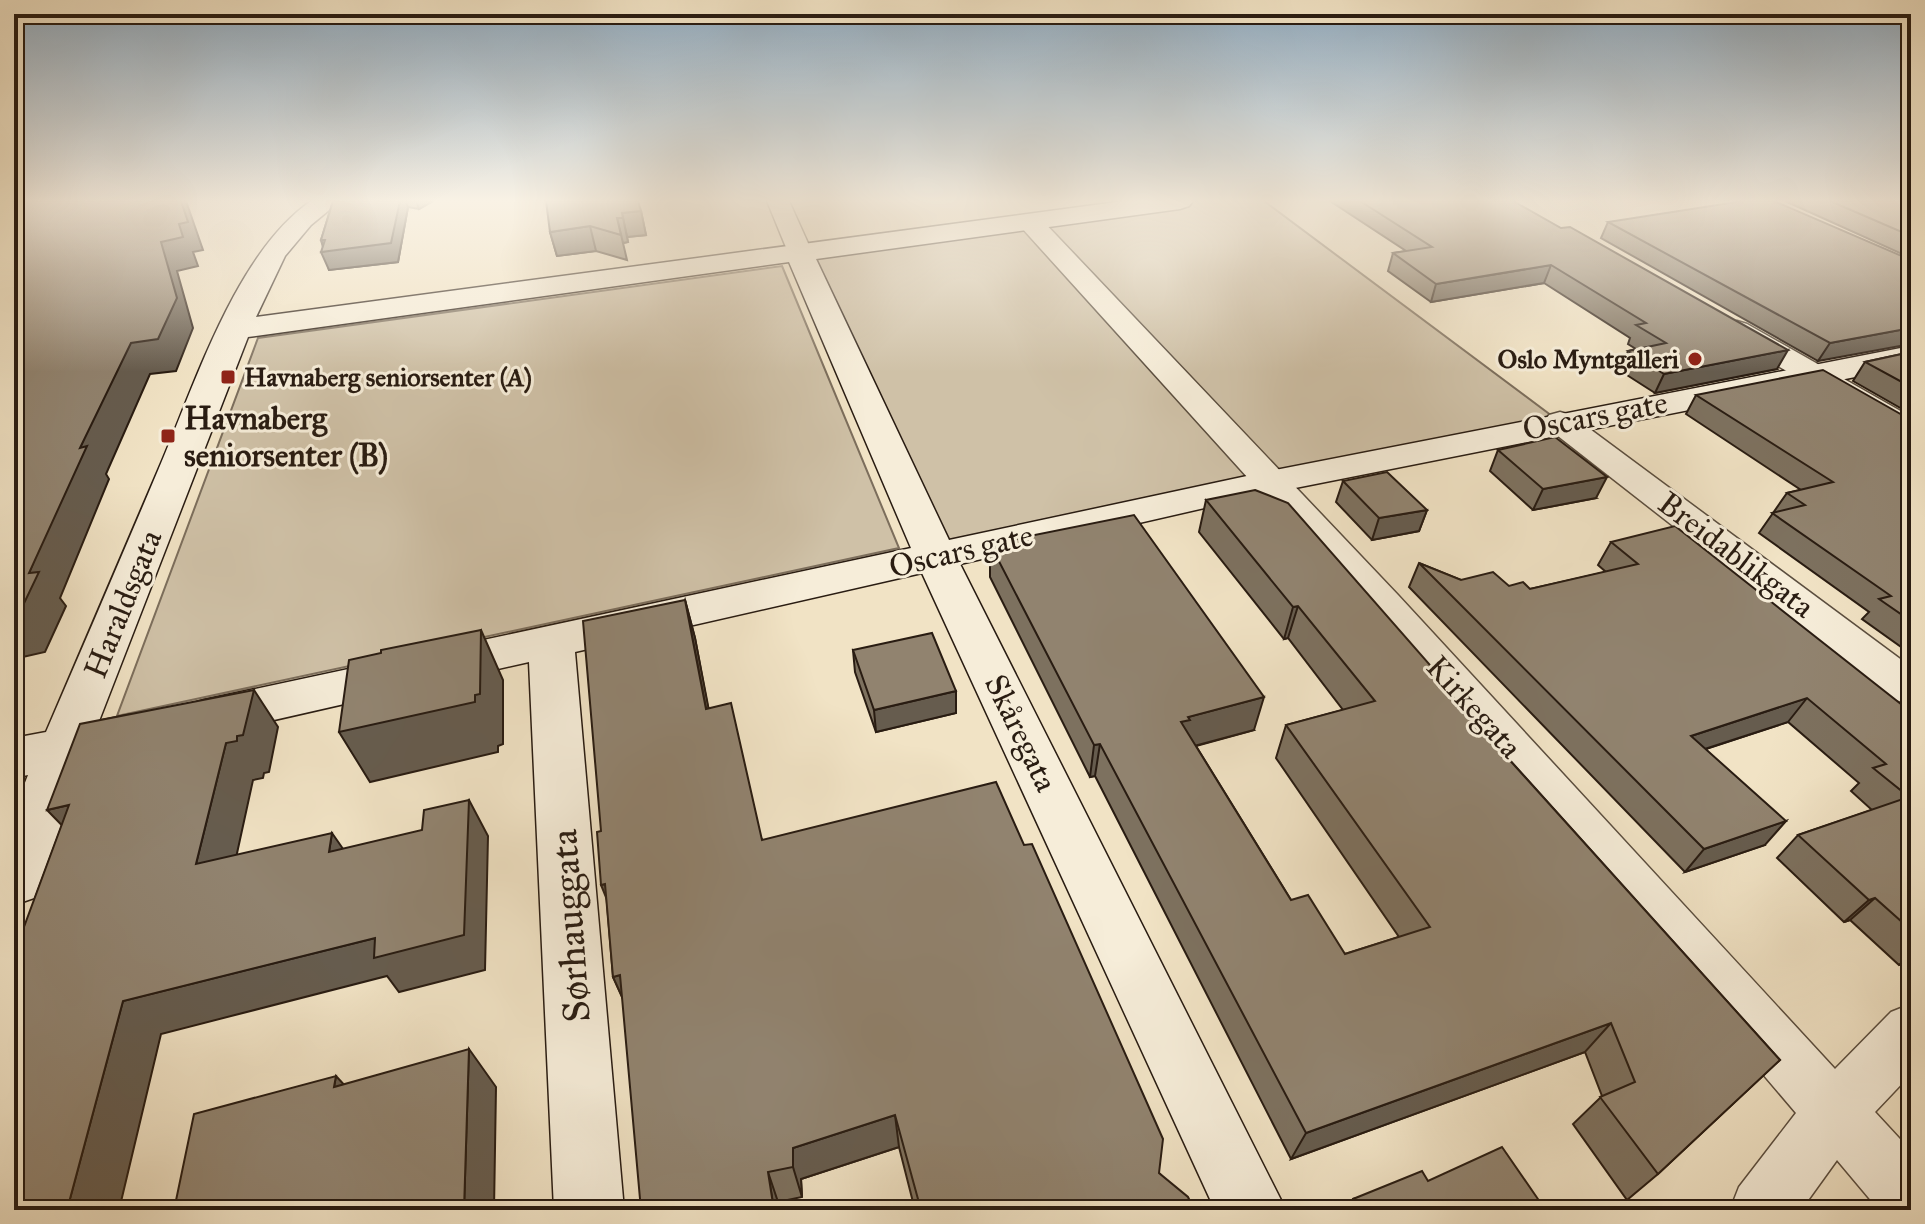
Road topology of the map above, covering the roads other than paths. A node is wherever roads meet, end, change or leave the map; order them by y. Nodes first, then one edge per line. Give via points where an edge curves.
1 (270, 258) edge
2 (754, 258) edge
3 (802, 258) edge
4 (1063, 258) edge
5 (1718, 319) edge
6 (235, 329) junction
7 (1911, 356) edge
8 (1815, 375) junction
9 (1560, 422) junction
10 (1911, 430) edge
11 (1270, 482) junction
12 (936, 557) junction
13 (551, 642) junction
14 (1911, 689) edge
15 (64, 748) junction
16 (14, 758) edge
17 (14, 881) edge
18 (1911, 1032) edge
19 (1834, 1113) junction
20 (1911, 1198) edge
21 (589, 1210) edge
22 (1251, 1210) edge
23 (1762, 1210) edge

1 - 6 street, Haraldsgata
2 - 6 street
3 - 12 street, Skåregata
4 - 11 street, Kirkegata
5 - 8 street
6 - 15 street, Haraldsgata
7 - 8 street, Oscars gate
8 - 9 street, Oscars gate
8 - 10 street
9 - 11 street, Oscars gate
9 - 14 street, Breidablikgata
11 - 12 street, Oscars gate
11 - 19 street, Kirkegata
12 - 13 street, Oscars gate
12 - 22 street, Skåregata
13 - 15 street, Oscars gate
13 - 21 street, Sørhauggata
15 - 16 street, Oscars gate
15 - 17 street, Haraldsgata
18 - 19 street
19 - 20 street, Kirkegata
19 - 23 street

